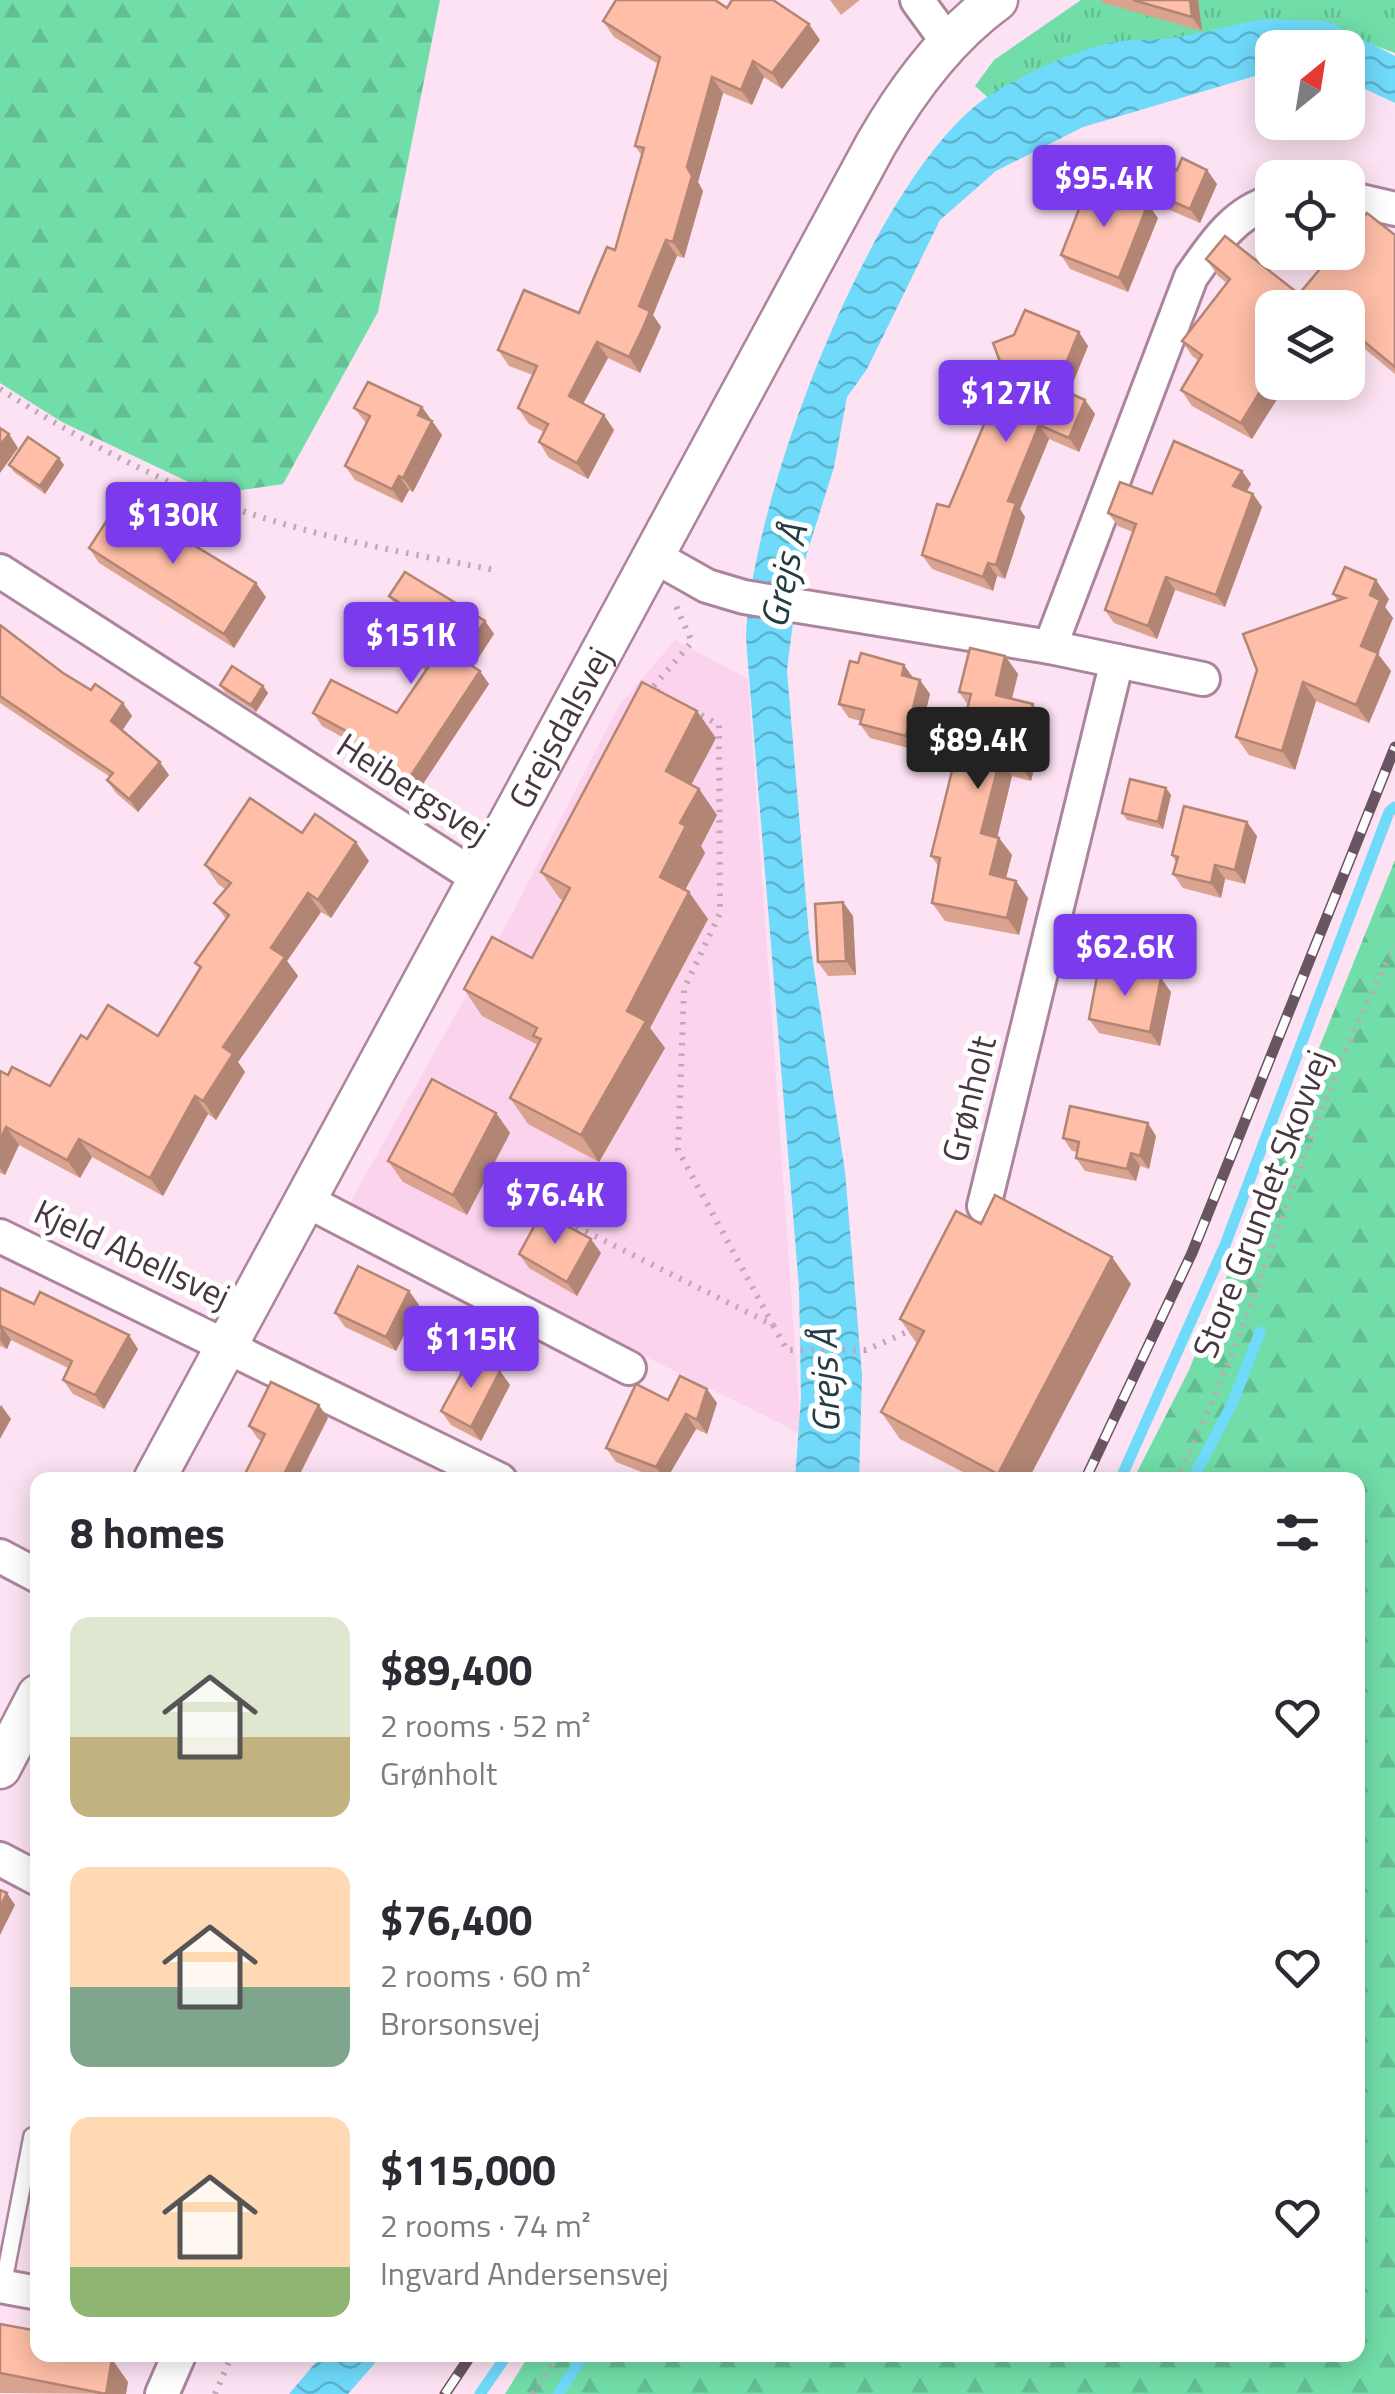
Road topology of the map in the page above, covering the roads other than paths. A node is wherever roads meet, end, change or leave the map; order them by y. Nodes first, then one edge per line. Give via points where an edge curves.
1 (917, 0) edge
2 (997, 0) edge
3 (949, 44) junction
4 (1365, 202) edge
5 (1255, 208) edge
6 (1395, 209) edge
7 (652, 555) junction
8 (0, 571) edge
9 (1050, 647) junction
10 (1118, 661) junction
11 (1203, 679) dead end
12 (480, 880) junction
13 (307, 1201) junction
14 (984, 1206) dead end
15 (0, 1236) edge
16 (230, 1344) junction
17 (629, 1368) dead end
18 (158, 1472) edge
19 (472, 1472) edge
20 (0, 1556) edge
21 (30, 1572) edge
22 (30, 1710) edge
23 (0, 1768) edge
24 (0, 1858) edge
25 (30, 1875) edge
26 (30, 2146) edge
27 (2, 2286) edge
28 (30, 2291) edge
29 (177, 2362) edge
30 (162, 2394) edge

1 - 3 street
2 - 3 street, Grejsdalsvej
3 - 7 street, Grejsdalsvej via 903,97
4 - 6 street
5 - 9 street via 1223,232 1190,277
7 - 9 street via 707,586 744,596
7 - 12 street, Grejsdalsvej
8 - 12 street, Heibergsvej
9 - 10 street
10 - 11 street
10 - 14 street, Grønholt
12 - 13 street, Grejsdalsvej
13 - 16 street, Grejsdalsvej
13 - 17 street
15 - 16 street, Kjeld Abellsvej
16 - 18 street, Grejsdalsvej
16 - 19 street, Kjeld Abellsvej
20 - 21 street
22 - 23 street
24 - 25 street
26 - 27 lane
27 - 28 street
29 - 30 street

